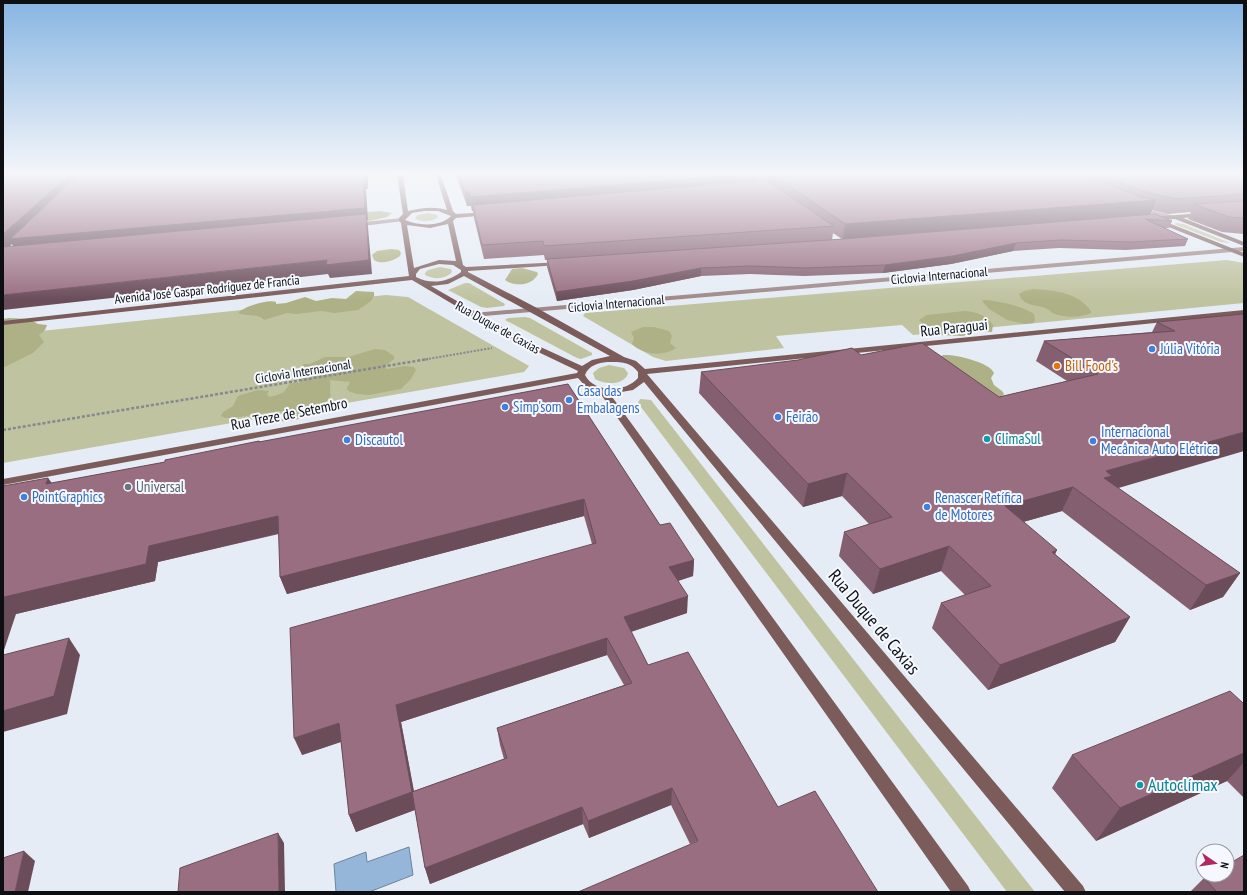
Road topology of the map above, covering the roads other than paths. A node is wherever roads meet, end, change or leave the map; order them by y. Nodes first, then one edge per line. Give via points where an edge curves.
1 (451, 216) edge
2 (402, 217) edge
3 (449, 217) edge
4 (1173, 217) junction
5 (1176, 217) edge
6 (1152, 218) junction
7 (1144, 219) edge
8 (403, 222) junction
9 (346, 225) edge
10 (1244, 244) edge
11 (1244, 249) edge
12 (1232, 250) junction
13 (1244, 255) edge
14 (567, 262) edge
15 (463, 269) junction
16 (413, 278) junction
17 (534, 310) junction
18 (1244, 312) edge
19 (473, 315) junction
20 (3, 323) edge
21 (621, 359) junction
22 (582, 372) junction
23 (643, 374) junction
24 (603, 390) junction
25 (3, 482) edge
26 (962, 892) edge
27 (1077, 892) edge

1 - 15 main road
2 - 8 main road
3 - 8 main road via 430,226 414,226
4 - 5 main road
4 - 6 main road
4 - 10 main road
6 - 7 main road
6 - 12 main road
8 - 9 street
8 - 16 main road
11 - 12 street
12 - 13 main road
12 - 17 street
14 - 15 main road
15 - 16 main road via 455,280 439,283 424,283
15 - 16 main road via 447,262 431,264 414,270
15 - 17 main road
16 - 19 main road, Rua Duque de Caxias
16 - 20 main road, Avenida José Gaspar Rodríguez de Francia
17 - 19 street
17 - 21 main road
18 - 23 main road, Rua Paraguai
19 - 22 main road, Rua Duque de Caxias
21 - 22 main road, Rua Treze de Setembro via 595,362
21 - 23 main road, Rua Duque de Caxias via 635,364
22 - 24 main road via 586,383
22 - 25 main road, Rua Treze de Setembro
23 - 24 main road via 641,381 628,389
23 - 27 main road, Rua Duque de Caxias
24 - 26 main road

